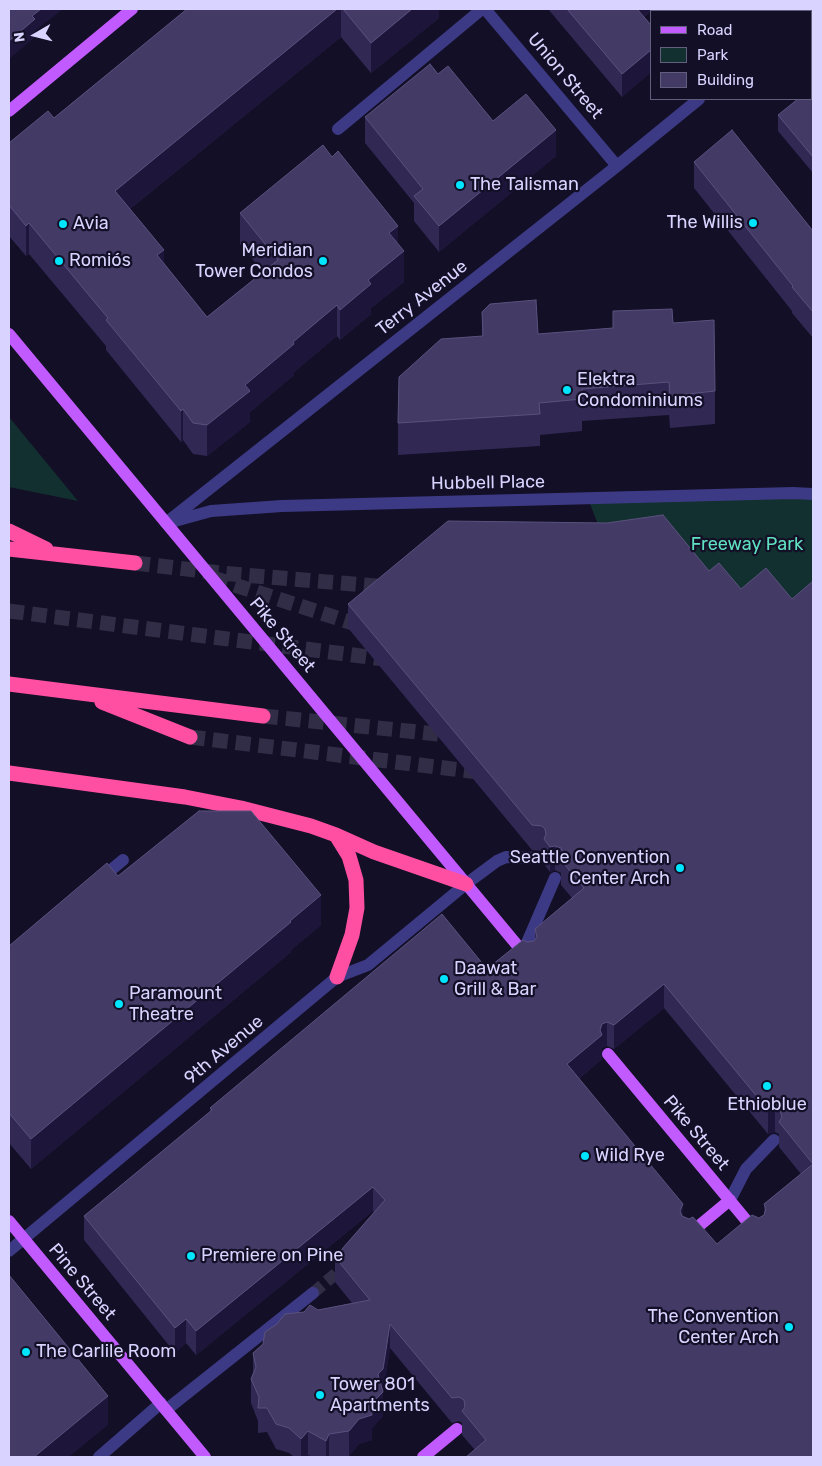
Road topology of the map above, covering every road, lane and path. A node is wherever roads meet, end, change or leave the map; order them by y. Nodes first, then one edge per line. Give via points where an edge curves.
1 (132, 9) edge
2 (484, 9) edge
3 (698, 100) edge
4 (9, 111) edge
5 (338, 129) dead end
6 (617, 166) junction
7 (9, 334) edge
8 (813, 494) edge
9 (166, 523) junction
10 (9, 531) edge
11 (9, 548) edge
12 (56, 554) junction
13 (135, 563) tunnel mouth
14 (9, 684) edge
15 (82, 694) junction
16 (263, 716) tunnel mouth
17 (190, 737) tunnel mouth
18 (9, 774) edge
19 (336, 835) junction
20 (538, 858) edge
21 (123, 860) dead end
22 (555, 878) edge
23 (466, 884) junction
24 (92, 885) edge
25 (526, 955) joint
26 (337, 977) junction
27 (608, 1054) edge
28 (774, 1140) edge
29 (730, 1200) junction
30 (9, 1221) edge
31 (758, 1234) edge
32 (688, 1235) edge
33 (24, 1240) junction
34 (9, 1251) edge
35 (313, 1293) tunnel mouth
36 (163, 1406) junction
37 (457, 1429) edge
38 (99, 1457) edge
39 (206, 1457) edge
40 (422, 1457) edge

1 - 4 main road
2 - 5 street
2 - 6 street, Union Street
3 - 6 street, Terry Avenue
6 - 9 street, Terry Avenue
7 - 9 main road, Pike Street
8 - 9 street, Hubbell Place via 282,506 211,511
9 - 23 main road, Pike Street
10 - 12 highway
11 - 12 highway
12 - 13 highway
14 - 15 highway
15 - 16 highway
15 - 17 highway
18 - 19 highway via 184,797 241,808
19 - 23 highway via 374,852
19 - 26 highway via 349,856 356,880 357,908 352,935
20 - 23 street, 9th Avenue via 506,857
21 - 24 street
22 - 25 street
23 - 25 main road, Pike Street
23 - 26 street, 9th Avenue via 368,965
26 - 33 street, 9th Avenue
27 - 29 main road, Pike Street
28 - 29 street via 746,1169
29 - 31 main road, Pike Street
29 - 32 main road
30 - 33 main road, Pine Street
33 - 34 street, 9th Avenue
33 - 36 main road, Pine Street
35 - 36 street
36 - 38 street
36 - 39 main road, Pine Street
37 - 40 main road

